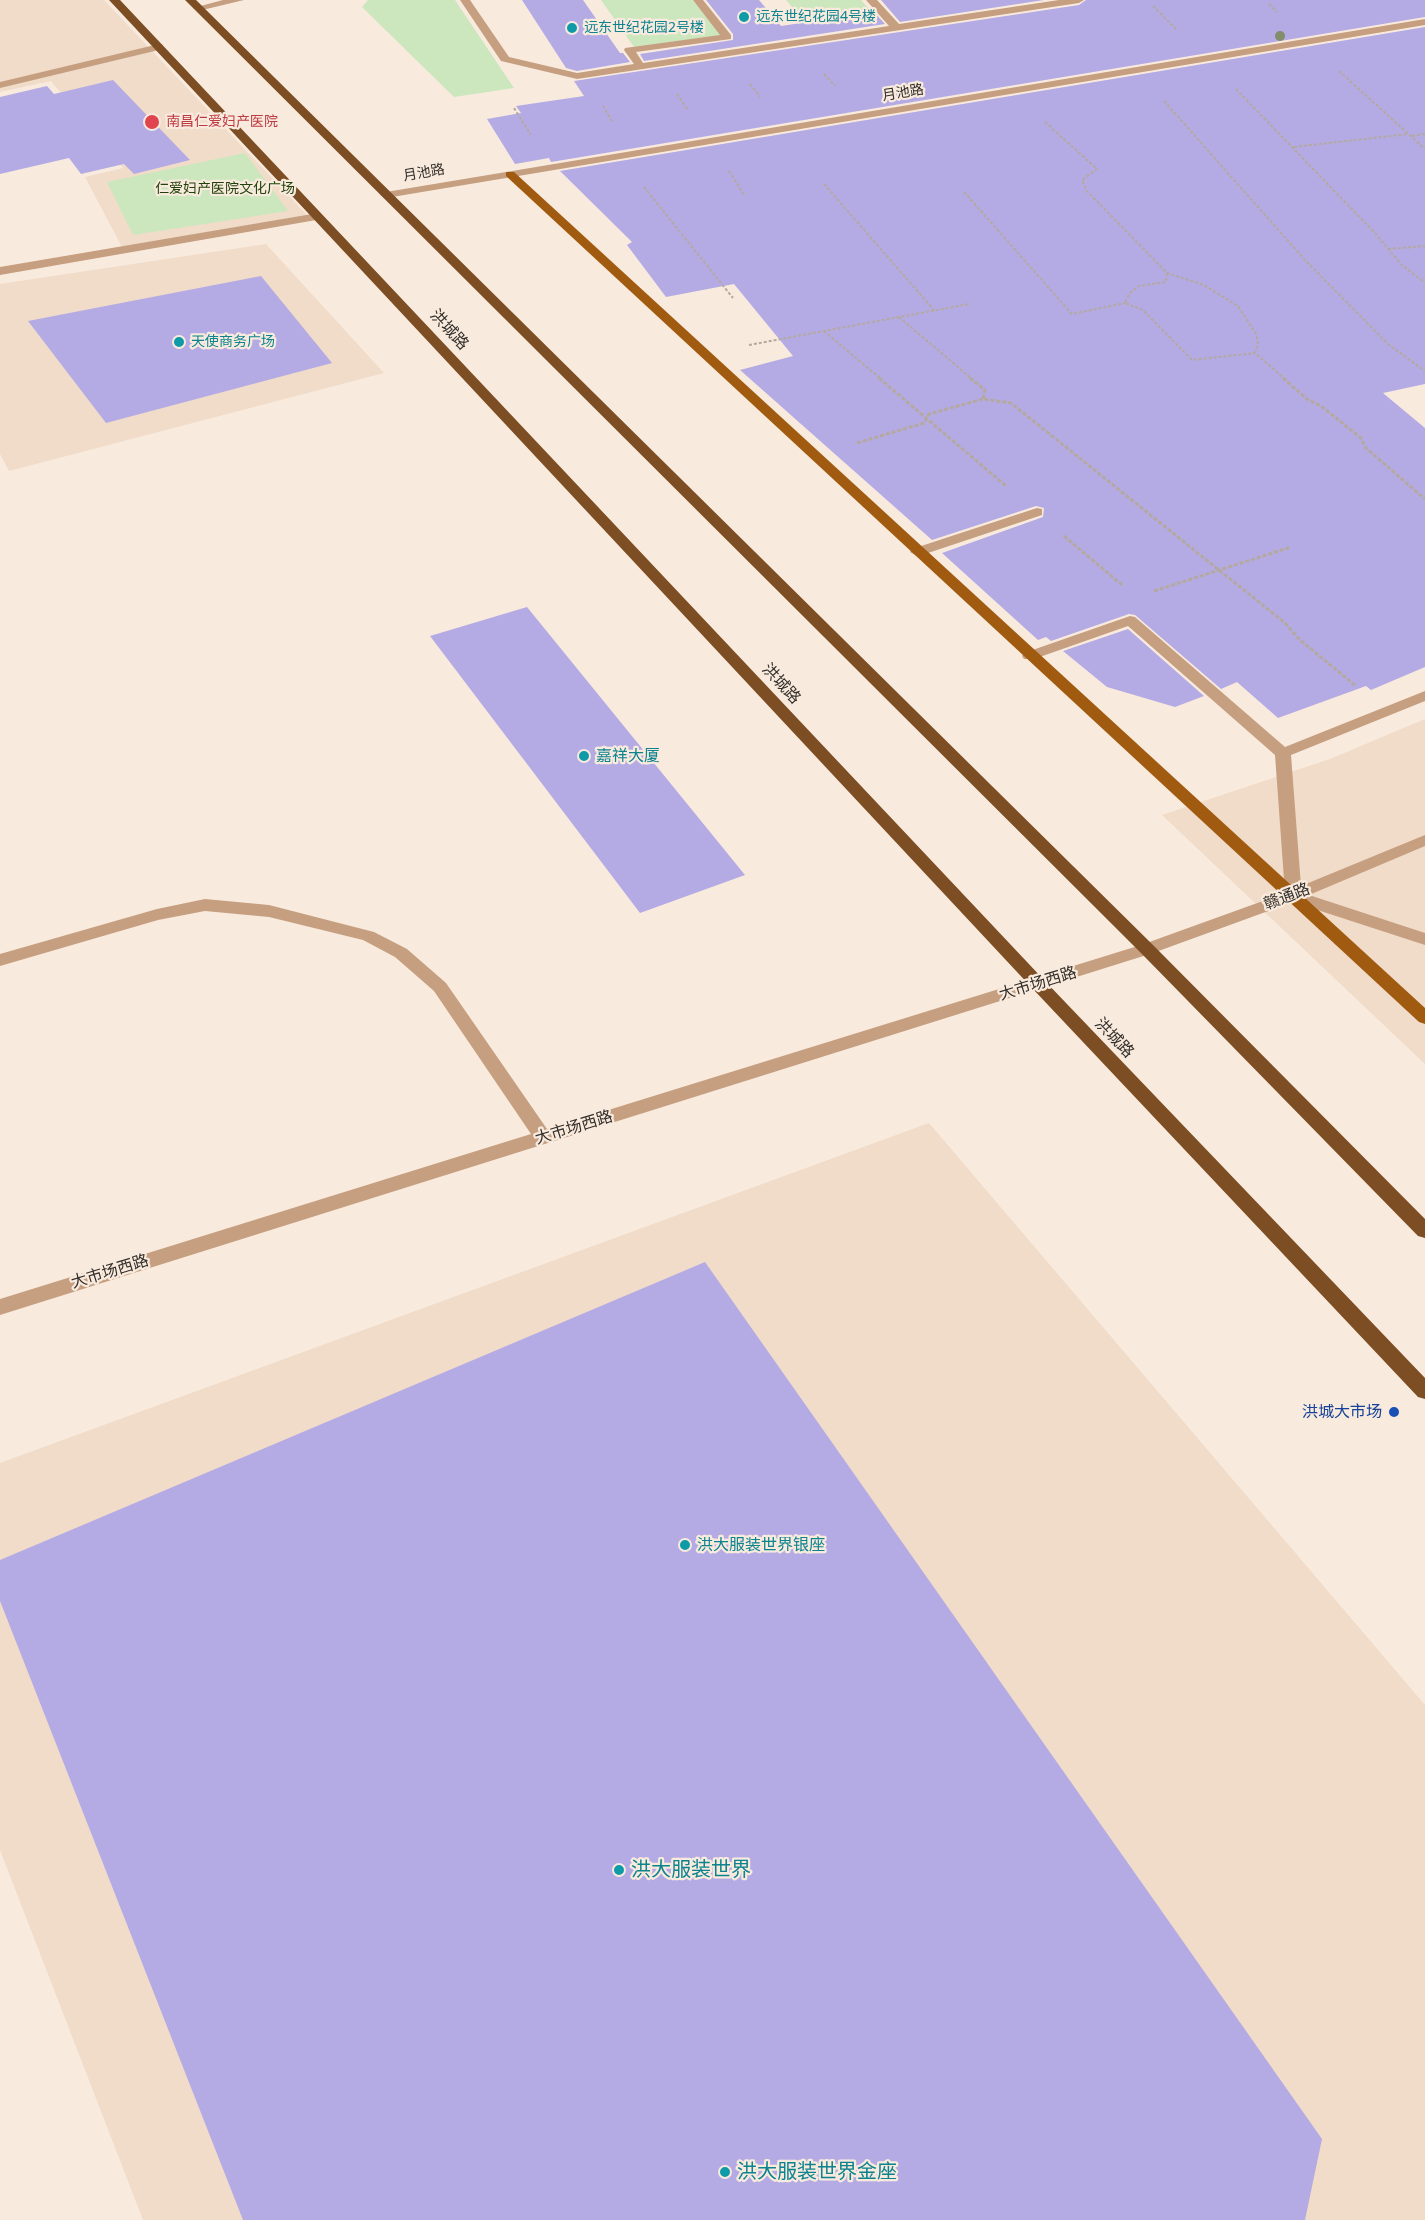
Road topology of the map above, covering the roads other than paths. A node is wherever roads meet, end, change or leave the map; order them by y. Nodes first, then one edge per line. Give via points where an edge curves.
1 (114, 0) edge
2 (239, 0) edge
3 (465, 0) edge
4 (698, 0) edge
5 (871, 0) edge
6 (978, 0) edge
7 (1079, 0) edge
8 (194, 4) edge
9 (991, 13) junction
10 (1425, 22) edge
11 (897, 28) junction
12 (159, 47) junction
13 (641, 67) junction
14 (0, 86) edge
15 (510, 174) junction
16 (386, 195) junction
17 (318, 217) junction
18 (0, 271) edge
19 (1037, 512) road end
20 (917, 552) junction
21 (1029, 656) junction
22 (1425, 696) edge
23 (1283, 753) junction
24 (1425, 840) edge
25 (1293, 896) junction
26 (1425, 939) edge
27 (1147, 949) junction
28 (0, 960) edge
29 (1038, 984) junction
30 (1425, 1018) edge
31 (543, 1138) junction
32 (1425, 1232) edge
33 (0, 1306) edge
34 (1425, 1390) edge

1 - 12 highway, 洪城路
2 - 8 street
3 - 13 street via 505,59 577,76
4 - 13 street via 727,37 629,50
5 - 11 street
6 - 9 street
7 - 9 street
8 - 16 highway
9 - 11 street
10 - 15 street, 月池路
11 - 13 street
12 - 14 street
12 - 17 highway, 洪城路
15 - 16 street, 月池路
15 - 20 main road
16 - 27 highway
17 - 18 street
17 - 29 highway, 洪城路
19 - 20 street
20 - 21 main road
21 - 23 street via 1130,620
21 - 25 main road
22 - 23 street
23 - 25 street
24 - 25 street, 赣通路
25 - 26 street
25 - 27 street, 赣通路
25 - 30 main road
27 - 29 street, 大市场西路
27 - 32 highway
28 - 31 street via 205,905 270,911 368,936 401,953 440,987
29 - 31 street, 大市场西路
29 - 34 highway, 洪城路
31 - 33 street, 大市场西路

